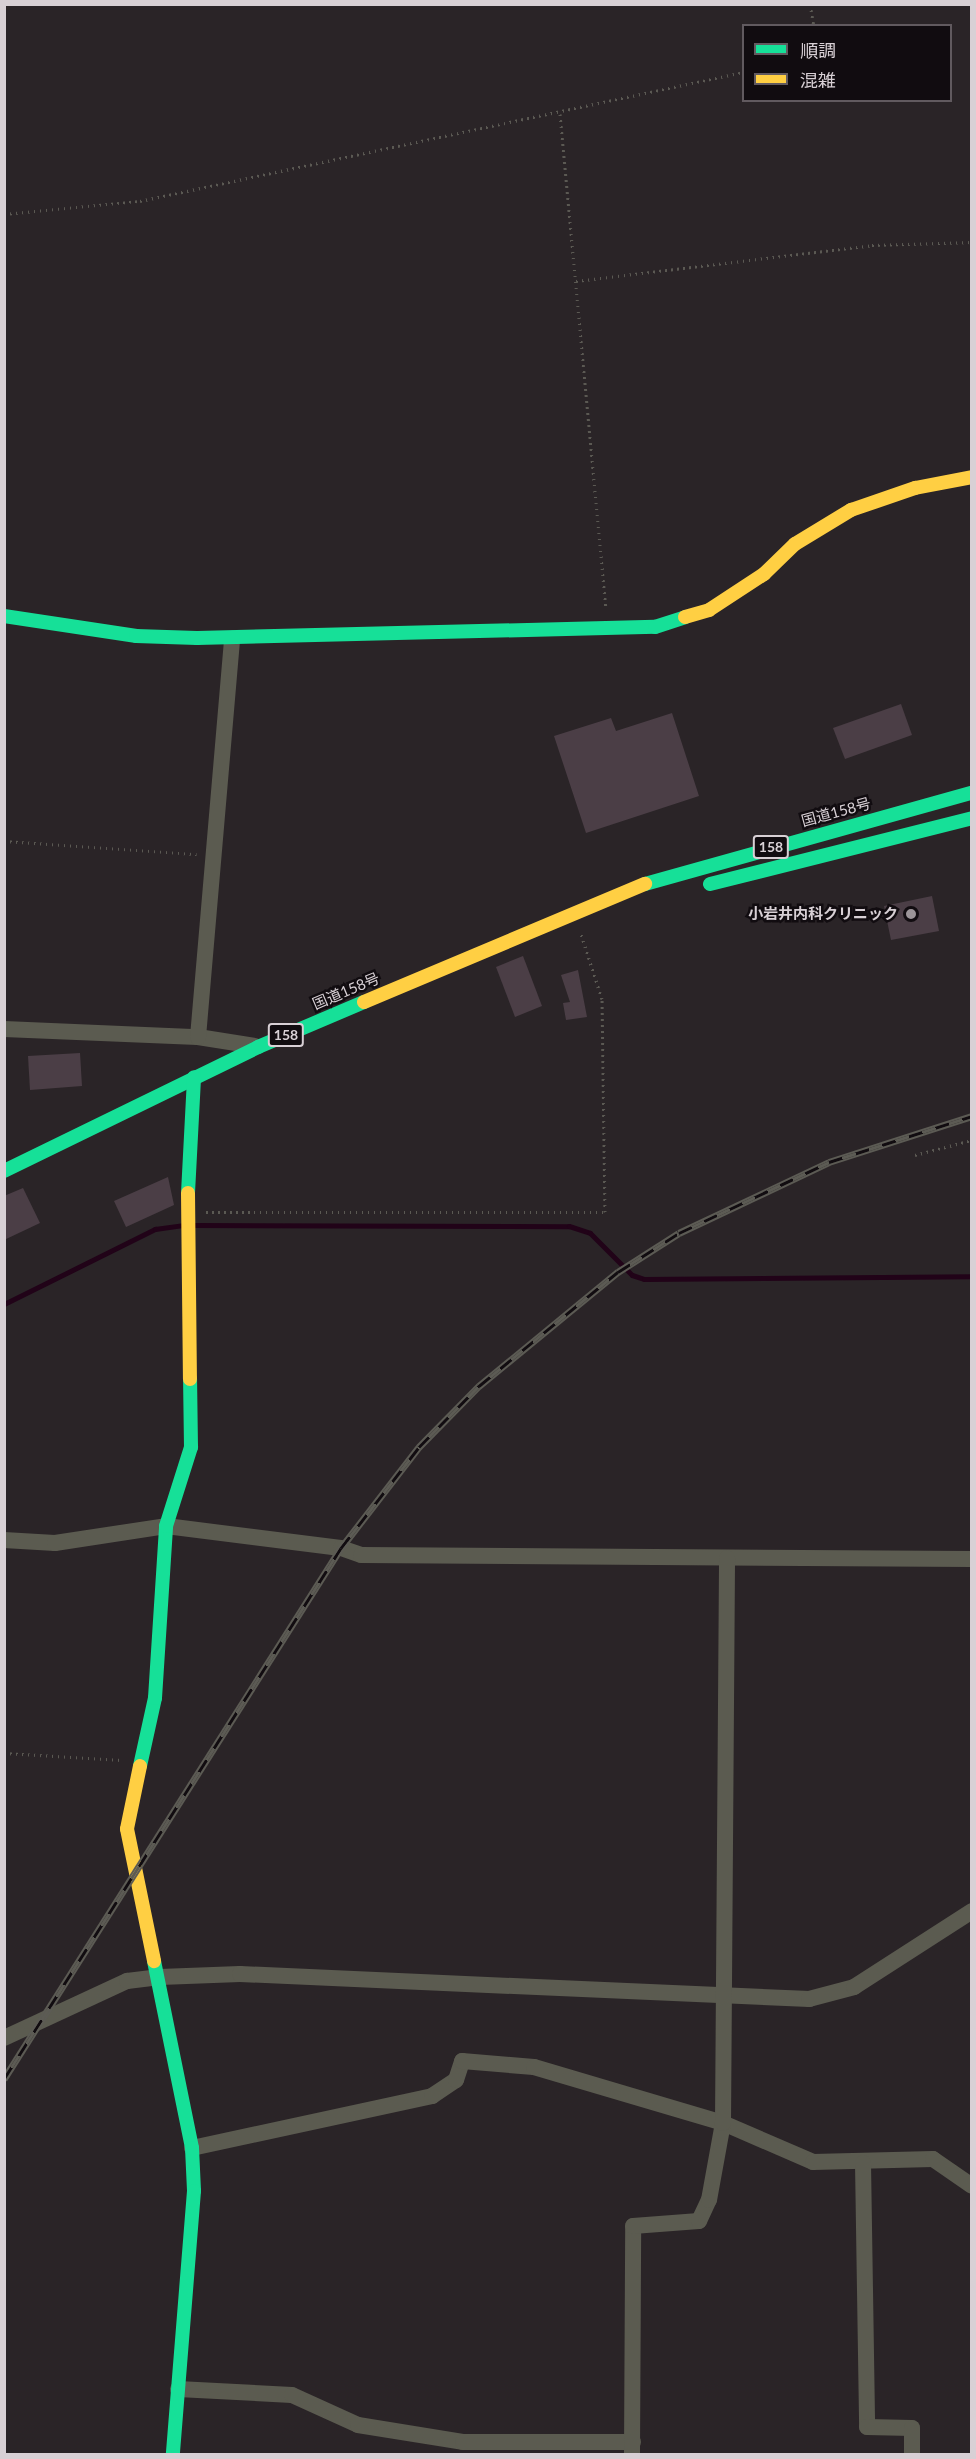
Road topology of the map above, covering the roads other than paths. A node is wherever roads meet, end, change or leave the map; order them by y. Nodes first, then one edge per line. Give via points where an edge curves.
1 (972, 477) edge
2 (4, 615) edge
3 (232, 638) junction
4 (972, 793) edge
5 (972, 818) edge
6 (574, 912) junction
7 (4, 1029) edge
8 (198, 1037) junction
9 (258, 1047) junction
10 (194, 1077) junction
11 (4, 1171) edge
12 (166, 1526) junction
13 (4, 1540) edge
14 (727, 1558) junction
15 (972, 1559) edge
16 (972, 1911) edge
17 (160, 1977) junction
18 (723, 1996) junction
19 (4, 2038) edge
20 (723, 2123) junction
21 (192, 2148) junction
22 (863, 2163) junction
23 (972, 2186) edge
24 (178, 2389) junction
25 (632, 2448) edge
26 (173, 2454) edge
27 (912, 2454) edge

1 - 3 main road via 915,488 851,510 795,544 764,574 710,610 655,627
2 - 3 main road via 136,636
3 - 8 street
4 - 6 main road, 国道158号 / 158 via 702,865
5 - 6 main road, 国道158号 / 158
6 - 9 main road, 国道158号 / 158
7 - 8 street
8 - 9 street
9 - 10 main road, 国道158号 / 158
10 - 11 main road, 国道158号 / 158
10 - 12 main road via 187,1222 191,1447 184,1483
12 - 13 street via 55,1543
12 - 14 street via 341,1548 361,1556
12 - 17 main road via 155,1698 127,1829 132,1875
14 - 15 street
14 - 18 street
16 - 18 street via 854,1987 809,1999
17 - 18 street via 240,1974
17 - 19 street via 127,1981
17 - 21 main road
18 - 20 street
20 - 21 street via 534,2067 462,2061 456,2080 432,2096
20 - 22 street via 813,2162
20 - 25 street via 709,2200 699,2221 633,2226
21 - 24 main road via 194,2191
22 - 23 street via 933,2159
22 - 27 street via 867,2427 912,2428
24 - 25 street via 292,2395 357,2425 463,2442
24 - 26 main road

